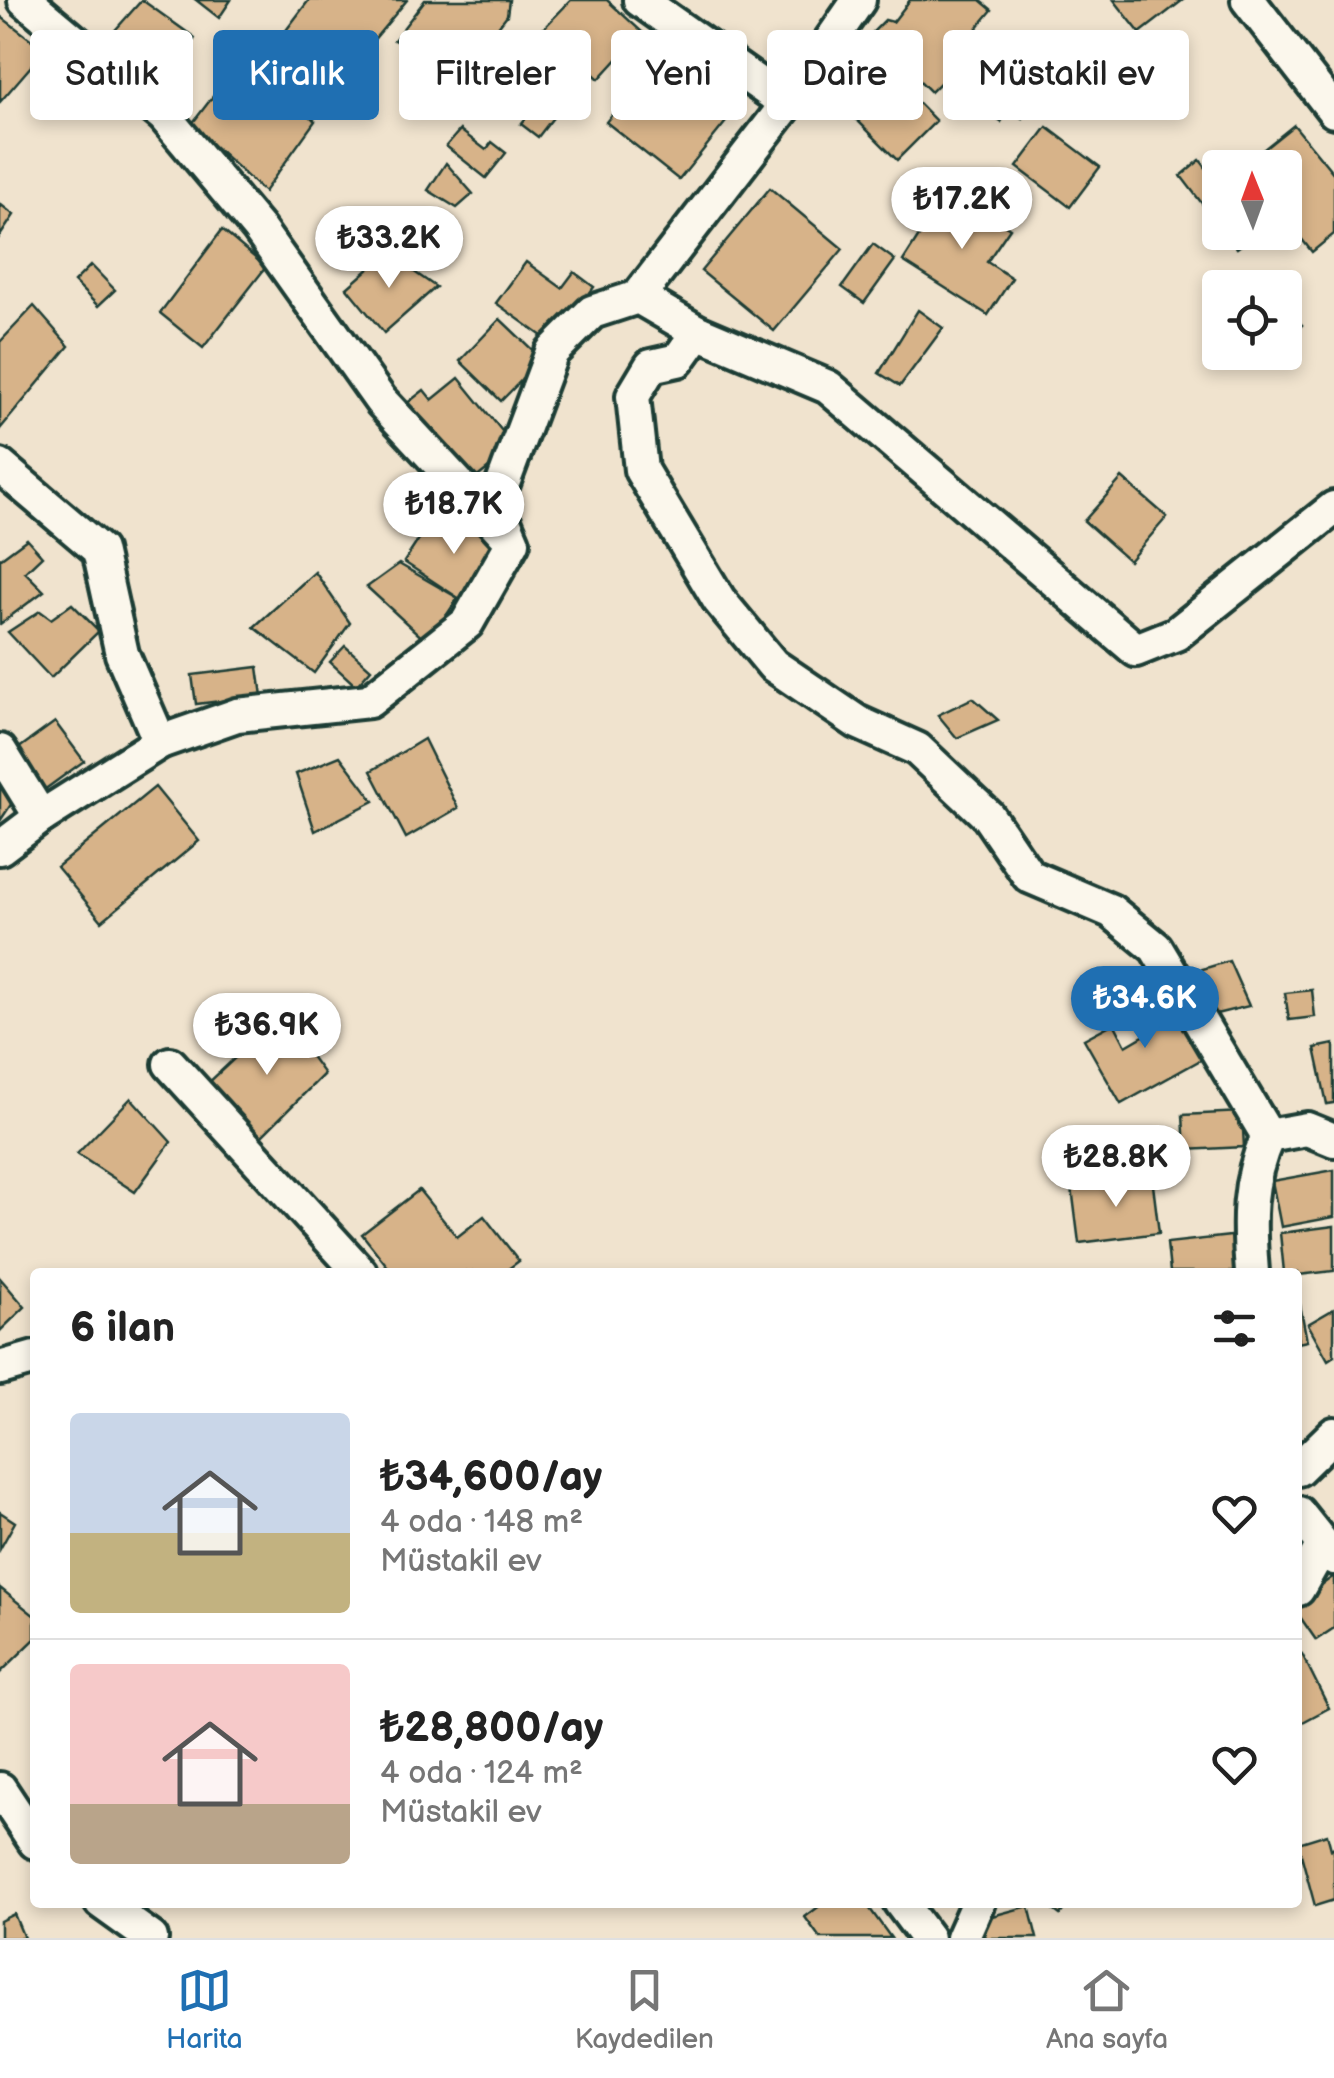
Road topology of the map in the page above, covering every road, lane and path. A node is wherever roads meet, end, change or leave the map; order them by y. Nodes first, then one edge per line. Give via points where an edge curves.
1 (24, 0) edge
2 (640, 0) edge
3 (859, 0) edge
4 (1248, 0) edge
5 (838, 30) edge
6 (767, 90) edge
7 (1334, 111) edge
8 (775, 120) edge
9 (638, 297) junction
10 (698, 332) junction
11 (0, 466) edge
12 (1334, 508) edge
13 (513, 542) junction
14 (160, 742) junction
15 (0, 752) edge
16 (42, 817) junction
17 (0, 848) edge
18 (170, 1064) dead end
19 (1325, 1130) edge
20 (1268, 1136) junction
21 (356, 1268) edge
22 (1252, 1268) edge
23 (30, 1359) edge
24 (0, 1368) edge
25 (1334, 1434) edge
26 (1302, 1465) edge
27 (1302, 1518) edge
28 (1329, 1552) edge
29 (1302, 1583) edge
30 (0, 1789) edge
31 (30, 1834) edge
32 (110, 1908) edge
33 (904, 1908) edge
34 (975, 1908) edge
35 (152, 1938) edge
36 (927, 1938) edge
37 (962, 1938) edge

1 - 13 street via 164,116 258,228 380,401
2 - 6 street
3 - 5 street
4 - 7 street
8 - 9 street
9 - 10 street
9 - 13 street via 592,312 552,352 496,502
10 - 12 street via 828,388 1136,650 1176,634
10 - 20 street via 678,360 651,366 632,396 641,470 719,600 773,666 857,722 917,749 988,816 1029,876 1111,911 1156,948
11 - 14 street via 100,550 122,654
13 - 14 street via 468,623 369,701 237,715
14 - 16 street
15 - 16 street
16 - 17 street
18 - 21 street
19 - 20 street
20 - 22 street via 1248,1212
23 - 24 street
25 - 26 street
27 - 28 street
28 - 29 street
30 - 31 street
32 - 35 street
33 - 36 street
34 - 37 street

